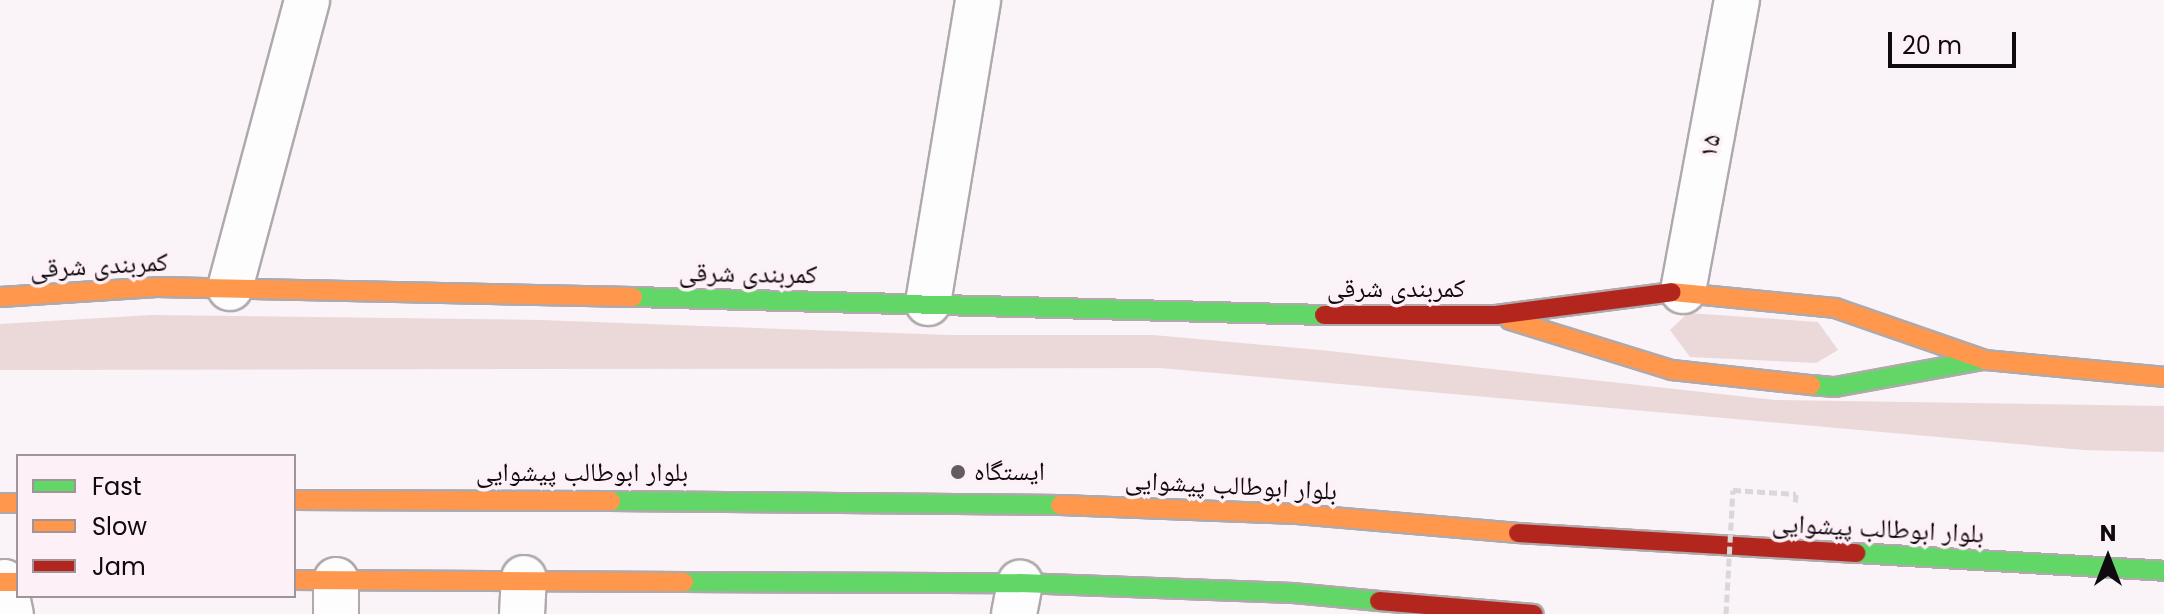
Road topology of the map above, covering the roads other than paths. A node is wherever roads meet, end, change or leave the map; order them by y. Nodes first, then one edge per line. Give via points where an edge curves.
1 (307, 0) edge
2 (978, 0) edge
3 (1737, 0) edge
4 (230, 288) junction
5 (1683, 291) junction
6 (0, 297) edge
7 (928, 303) junction
8 (1496, 315) junction
9 (1985, 360) junction
10 (2164, 377) edge
11 (296, 500) edge
12 (2164, 571) edge
13 (322, 591) edge
14 (523, 596) edge
15 (1017, 598) edge
16 (1292, 604) edge
17 (1465, 611) edge
18 (1533, 614) edge

1 - 4 street
2 - 7 street
3 - 5 street, ۱۵
4 - 6 main road, کمربندی شرقی
4 - 7 main road, کمربندی شرقی
5 - 8 main road, کمربندی شرقی
5 - 9 main road, کمربندی شرقی via 1835,308
7 - 8 main road, کمربندی شرقی via 1301,315
8 - 9 main road, کمربندی شرقی via 1672,370 1835,387
9 - 10 main road, کمربندی شرقی
11 - 12 main road, بلوار ابوطالب پیشوایی via 1022,503 1297,514 1571,537
13 - 14 main road
14 - 15 main road
15 - 16 main road
16 - 17 main road
17 - 18 main road

